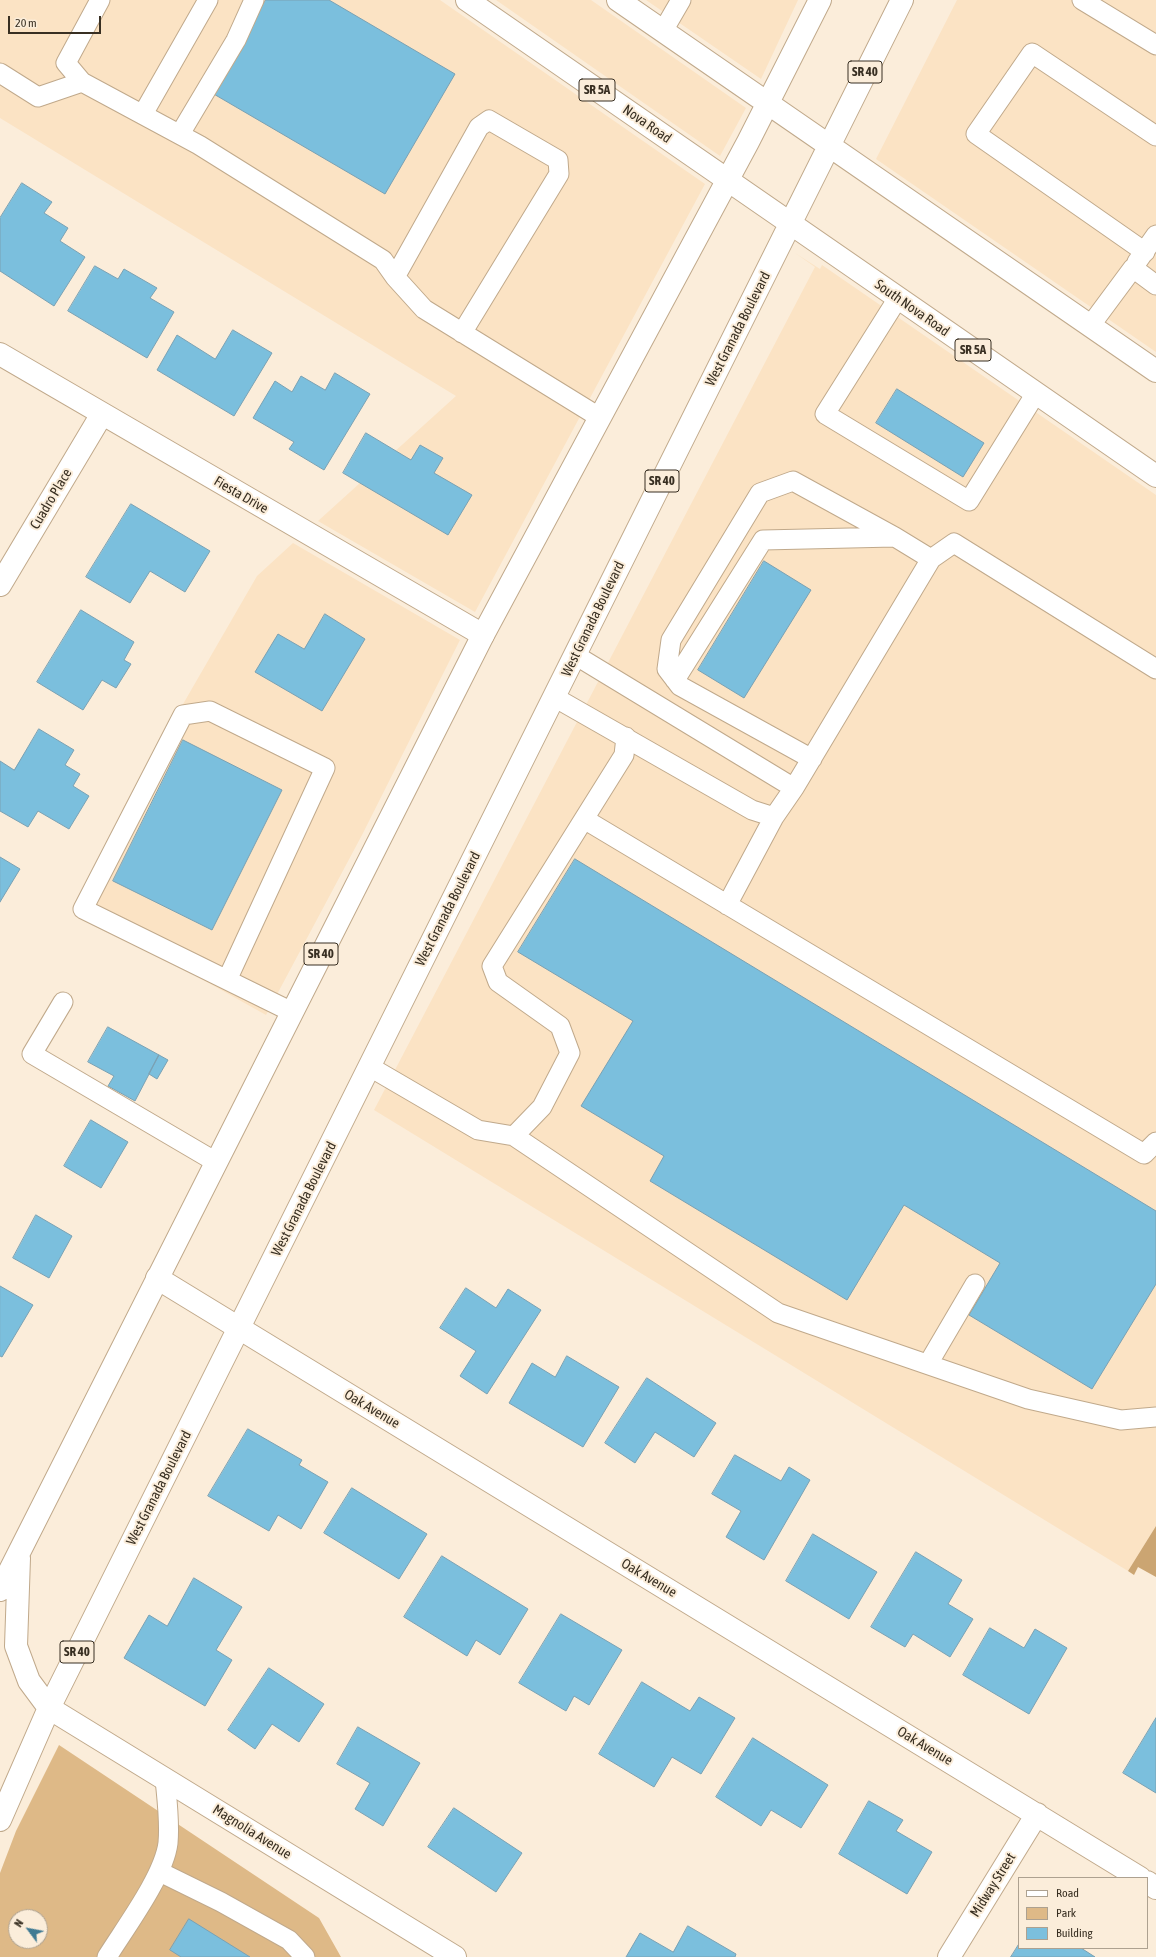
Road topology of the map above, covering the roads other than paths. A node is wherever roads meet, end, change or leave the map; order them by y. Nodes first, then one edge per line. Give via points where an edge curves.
1 (100, 0) edge
2 (208, 0) edge
3 (254, 0) edge
4 (467, 0) edge
5 (618, 0) edge
6 (681, 0) edge
7 (820, 0) edge
8 (902, 0) edge
9 (1082, 0) edge
10 (663, 31) junction
11 (1156, 45) edge
12 (0, 74) edge
13 (82, 82) junction
14 (769, 104) junction
15 (143, 114) junction
16 (180, 134) junction
17 (1156, 136) edge
18 (829, 145) junction
19 (728, 180) junction
20 (790, 224) junction
21 (1156, 235) edge
22 (1145, 252) junction
23 (1133, 268) junction
24 (395, 276) junction
25 (1156, 285) edge
26 (898, 298) junction
27 (1090, 326) junction
28 (462, 333) junction
29 (0, 354) edge
30 (1156, 372) edge
31 (1036, 393) junction
32 (102, 414) junction
33 (599, 417) junction
34 (1156, 476) edge
35 (895, 537) junction
36 (931, 559) junction
37 (0, 585) edge
38 (483, 635) junction
39 (575, 655) junction
40 (1156, 669) edge
41 (675, 680) junction
42 (554, 697) junction
43 (626, 737) junction
44 (812, 759) junction
45 (794, 788) junction
46 (774, 817) junction
47 (584, 819) junction
48 (727, 904) junction
49 (227, 980) junction
50 (63, 1002) dead end
51 (292, 1012) junction
52 (370, 1067) junction
53 (514, 1136) junction
54 (1156, 1142) edge
55 (216, 1162) junction
56 (157, 1278) junction
57 (975, 1284) dead end
58 (239, 1328) junction
59 (928, 1364) junction
60 (1156, 1417) edge
61 (19, 1551) junction
62 (0, 1590) edge
63 (49, 1708) junction
64 (165, 1778) junction
65 (1037, 1814) junction
66 (0, 1820) edge
67 (160, 1872) junction
68 (1138, 1877) edge
69 (107, 1957) edge
70 (305, 1957) edge
71 (455, 1957) edge
72 (949, 1957) edge

1 - 13 lane via 66,63
2 - 15 lane
3 - 16 lane via 236,40
4 - 19 main road, Nova Road / SR 5A
5 - 10 main road
6 - 10 lane
7 - 14 main road, SR 40
8 - 18 main road, West Granada Boulevard / SR 40
9 - 11 lane
10 - 14 main road
12 - 13 lane via 38,97
13 - 15 lane
14 - 18 main road
14 - 19 main road, SR 40
15 - 16 lane
16 - 24 lane via 257,179 383,260
17 - 22 lane via 1032,53 976,134
18 - 20 main road, West Granada Boulevard / SR 40
18 - 27 main road
19 - 20 main road, South Nova Road / SR 5A
19 - 33 main road, SR 40
20 - 26 main road, South Nova Road / SR 5A
20 - 39 main road, West Granada Boulevard / SR 40
21 - 22 lane
22 - 23 lane
23 - 25 lane
23 - 27 lane
24 - 28 lane via 424,309
24 - 28 lane via 479,127 489,120 558,160 559,174
26 - 31 main road, South Nova Road / SR 5A
26 - 31 lane via 825,414 969,502
27 - 30 main road
28 - 33 lane
29 - 32 main road, Fiesta Drive
31 - 34 main road, South Nova Road / SR 5A
32 - 37 main road, Cuadro Place
32 - 38 main road, Fiesta Drive
33 - 38 main road, SR 40
35 - 36 lane
35 - 41 lane via 764,540
35 - 41 lane via 793,481 760,493 671,640 667,669
36 - 40 lane via 954,543
36 - 44 lane
38 - 51 main road, SR 40
39 - 42 main road, West Granada Boulevard / SR 40
39 - 45 lane
41 - 44 lane via 680,686
42 - 43 lane
42 - 52 main road, West Granada Boulevard / SR 40
43 - 46 lane via 752,810
43 - 47 lane via 624,755
44 - 45 lane
45 - 46 lane
46 - 48 lane
47 - 48 lane
47 - 53 lane via 492,966 498,982 560,1026 570,1053 542,1107
48 - 54 lane via 1144,1154
49 - 49 lane via 83,909 183,715 210,711 325,768
49 - 51 lane
50 - 55 lane via 32,1054
51 - 55 main road, SR 40
52 - 53 lane via 478,1130
52 - 58 main road, West Granada Boulevard / SR 40
53 - 59 lane via 778,1313
55 - 56 main road, SR 40
56 - 58 main road, Oak Avenue
56 - 61 main road, SR 40
57 - 59 lane
58 - 63 main road, West Granada Boulevard / SR 40
58 - 65 main road, Oak Avenue
59 - 60 lane via 1028,1399 1121,1420
61 - 62 main road, SR 40
61 - 63 main road via 16,1646 29,1681
63 - 64 main road, Magnolia Avenue
63 - 66 main road, West Granada Boulevard / SR 40
64 - 67 lane via 168,1844
64 - 71 main road, Magnolia Avenue
65 - 68 main road, Oak Avenue
65 - 72 main road, Midway Street
67 - 69 lane
67 - 70 lane via 289,1940

